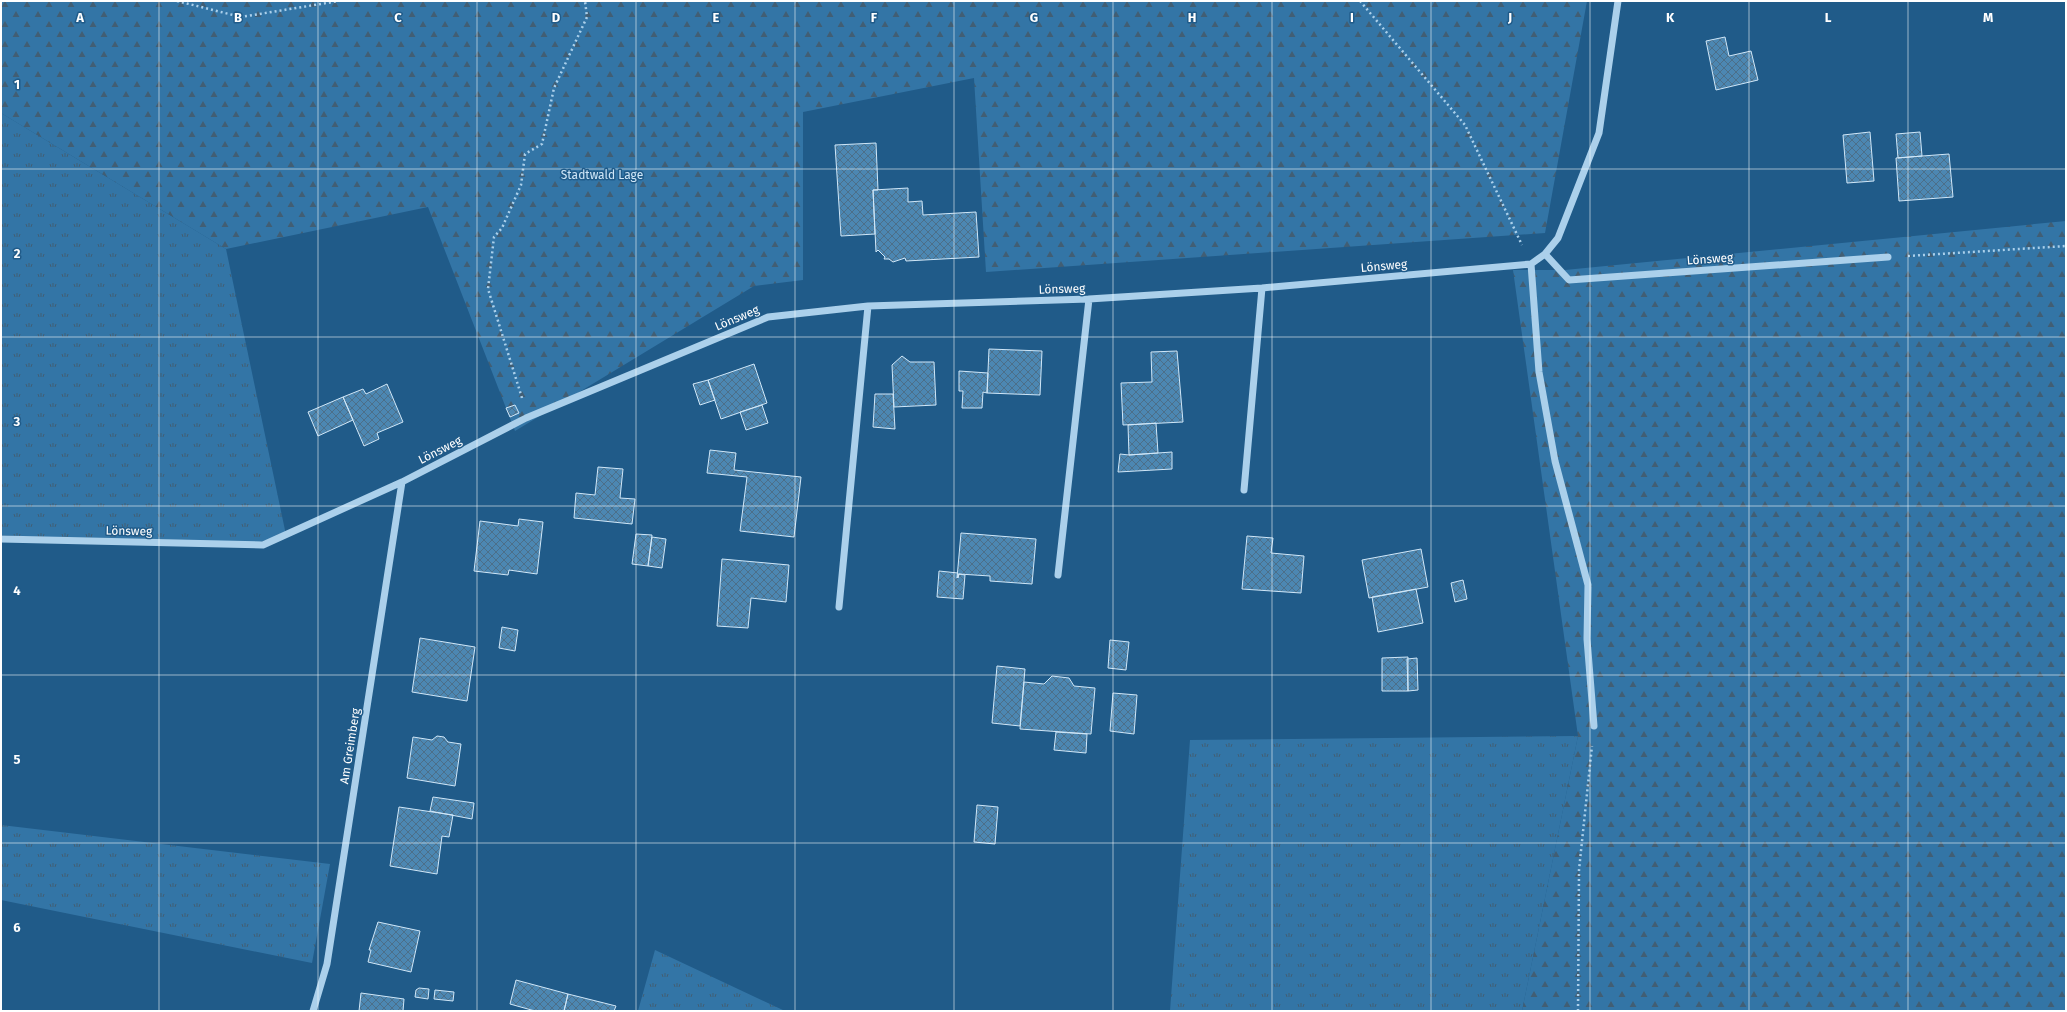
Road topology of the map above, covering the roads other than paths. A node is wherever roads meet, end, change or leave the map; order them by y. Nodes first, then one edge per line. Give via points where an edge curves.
1 (1618, 1) edge
2 (1546, 254) junction
3 (1888, 257) road end
4 (1531, 264) junction
5 (1262, 288) junction
6 (1089, 299) junction
7 (868, 306) junction
8 (402, 482) junction
9 (1244, 490) dead end
10 (1, 539) edge
11 (1058, 575) dead end
12 (839, 607) dead end
13 (1594, 726) road end
14 (313, 1011) edge

1 - 2 street, Lönsweg via 1599,133 1558,238
2 - 3 street, Lönsweg via 1569,280
2 - 4 street, Lönsweg
4 - 5 street, Lönsweg
4 - 13 street via 1541,387 1555,461 1588,585 1587,639
5 - 6 street, Lönsweg
5 - 9 street
6 - 7 street, Lönsweg
6 - 11 street
7 - 8 street, Lönsweg via 768,317 526,418
7 - 12 street
8 - 10 street, Lönsweg via 263,545
8 - 14 street, Am Greimberg via 327,964

